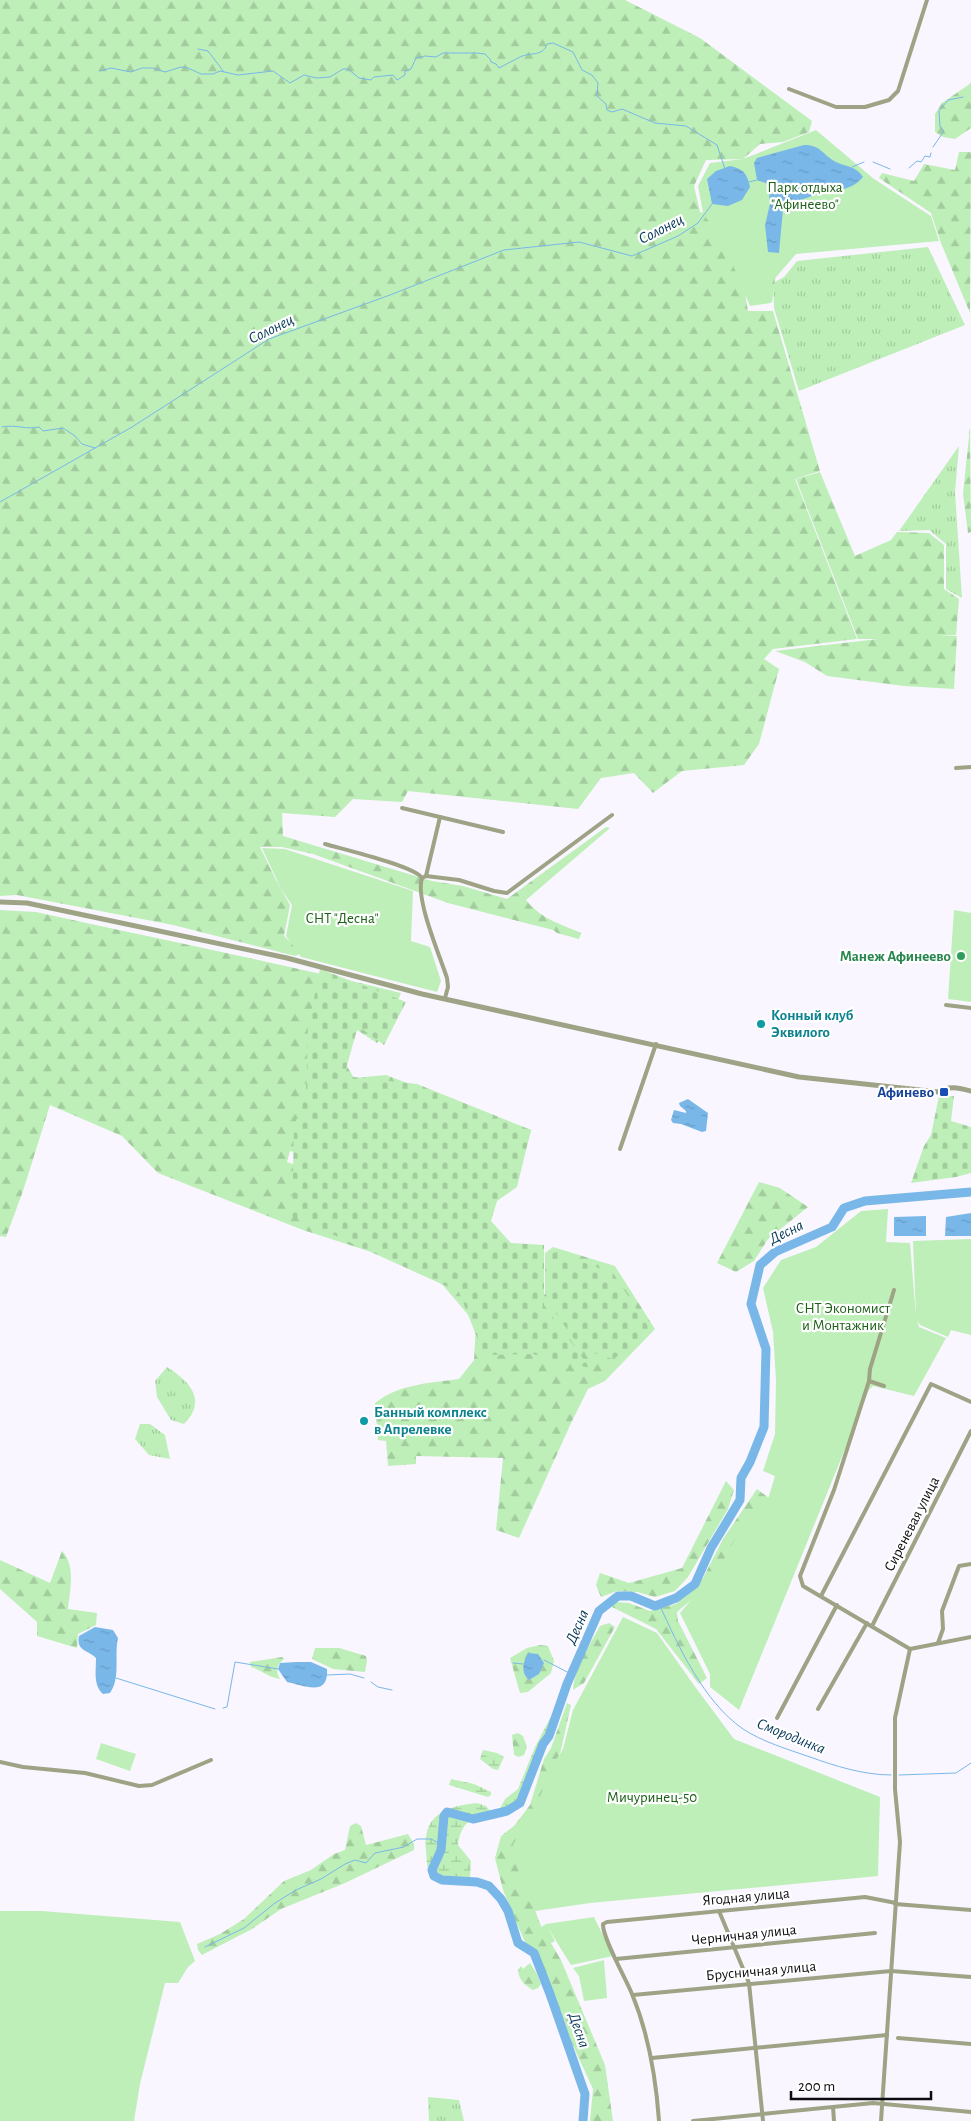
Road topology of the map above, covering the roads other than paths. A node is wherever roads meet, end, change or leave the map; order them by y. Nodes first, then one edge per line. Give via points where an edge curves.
1 (927, 0) edge
2 (789, 89) dead end
3 (971, 767) edge
4 (956, 768) dead end
5 (402, 808) dead end
6 (612, 815) dead end
7 (440, 817) junction
8 (503, 832) dead end
9 (325, 844) dead end
10 (424, 877) junction
11 (0, 902) edge
12 (445, 998) junction
13 (946, 1005) dead end
14 (971, 1008) edge
15 (656, 1044) junction
16 (971, 1091) edge
17 (620, 1149) dead end
18 (894, 1290) dead end
19 (869, 1382) junction
20 (884, 1386) dead end
21 (971, 1402) edge
22 (971, 1431) edge
23 (971, 1564) edge
24 (821, 1596) junction
25 (837, 1606) junction
26 (867, 1624) junction
27 (872, 1626) junction
28 (971, 1637) edge
29 (938, 1643) junction
30 (910, 1649) junction
31 (818, 1709) dead end
32 (777, 1718) dead end
33 (211, 1760) dead end
34 (0, 1762) edge
35 (895, 1904) junction
36 (971, 1910) edge
37 (719, 1911) junction
38 (875, 1933) dead end
39 (734, 1948) junction
40 (616, 1959) junction
41 (891, 1971) junction
42 (971, 1977) edge
43 (749, 1983) junction
44 (633, 1995) junction
45 (887, 2035) junction
46 (898, 2038) dead end
47 (971, 2044) edge
48 (756, 2048) junction
49 (652, 2058) junction
50 (882, 2104) junction
51 (833, 2107) junction
52 (971, 2112) edge
53 (763, 2114) junction
54 (660, 2121) edge
55 (693, 2121) edge
56 (763, 2121) edge
57 (834, 2121) edge
58 (881, 2121) edge

1 - 2 street via 898,90 890,100 865,107 836,107
3 - 4 street
5 - 7 street
6 - 10 street via 507,893 459,880
7 - 8 street
7 - 10 street
9 - 10 street
10 - 12 street via 422,900 447,978
11 - 12 street via 27,903 287,958
12 - 15 street
13 - 14 street
15 - 16 street via 799,1077 938,1092 954,1087
15 - 17 street
18 - 19 street
19 - 20 street
19 - 24 street via 834,1490 800,1576 803,1586
21 - 24 street via 931,1384
22 - 27 street, Сиреневая улица
23 - 29 street via 959,1566 942,1610 943,1629
24 - 25 street
25 - 26 street
25 - 32 street
26 - 27 street
26 - 31 street
27 - 30 street
28 - 29 street
29 - 30 street
30 - 35 street via 895,1718 895,1788 900,1842
33 - 34 street via 152,1785 139,1786 85,1773
35 - 36 street, Ягодная улица
35 - 37 street, Ягодная улица via 865,1897
35 - 41 street
37 - 39 street
37 - 40 street, Ягодная улица via 606,1922 602,1927
38 - 39 street, Черничная улица
39 - 40 street, Черничная улица
39 - 43 street
40 - 44 street
41 - 42 street, Брусничная улица
41 - 43 street, Брусничная улица
41 - 45 street
43 - 44 street, Брусничная улица
43 - 48 street
44 - 49 street
45 - 48 street
45 - 50 street
46 - 47 street
48 - 49 street
48 - 53 street
49 - 54 street
50 - 51 street
50 - 52 street
50 - 58 street
51 - 53 street
51 - 57 street
53 - 55 street
53 - 56 street

